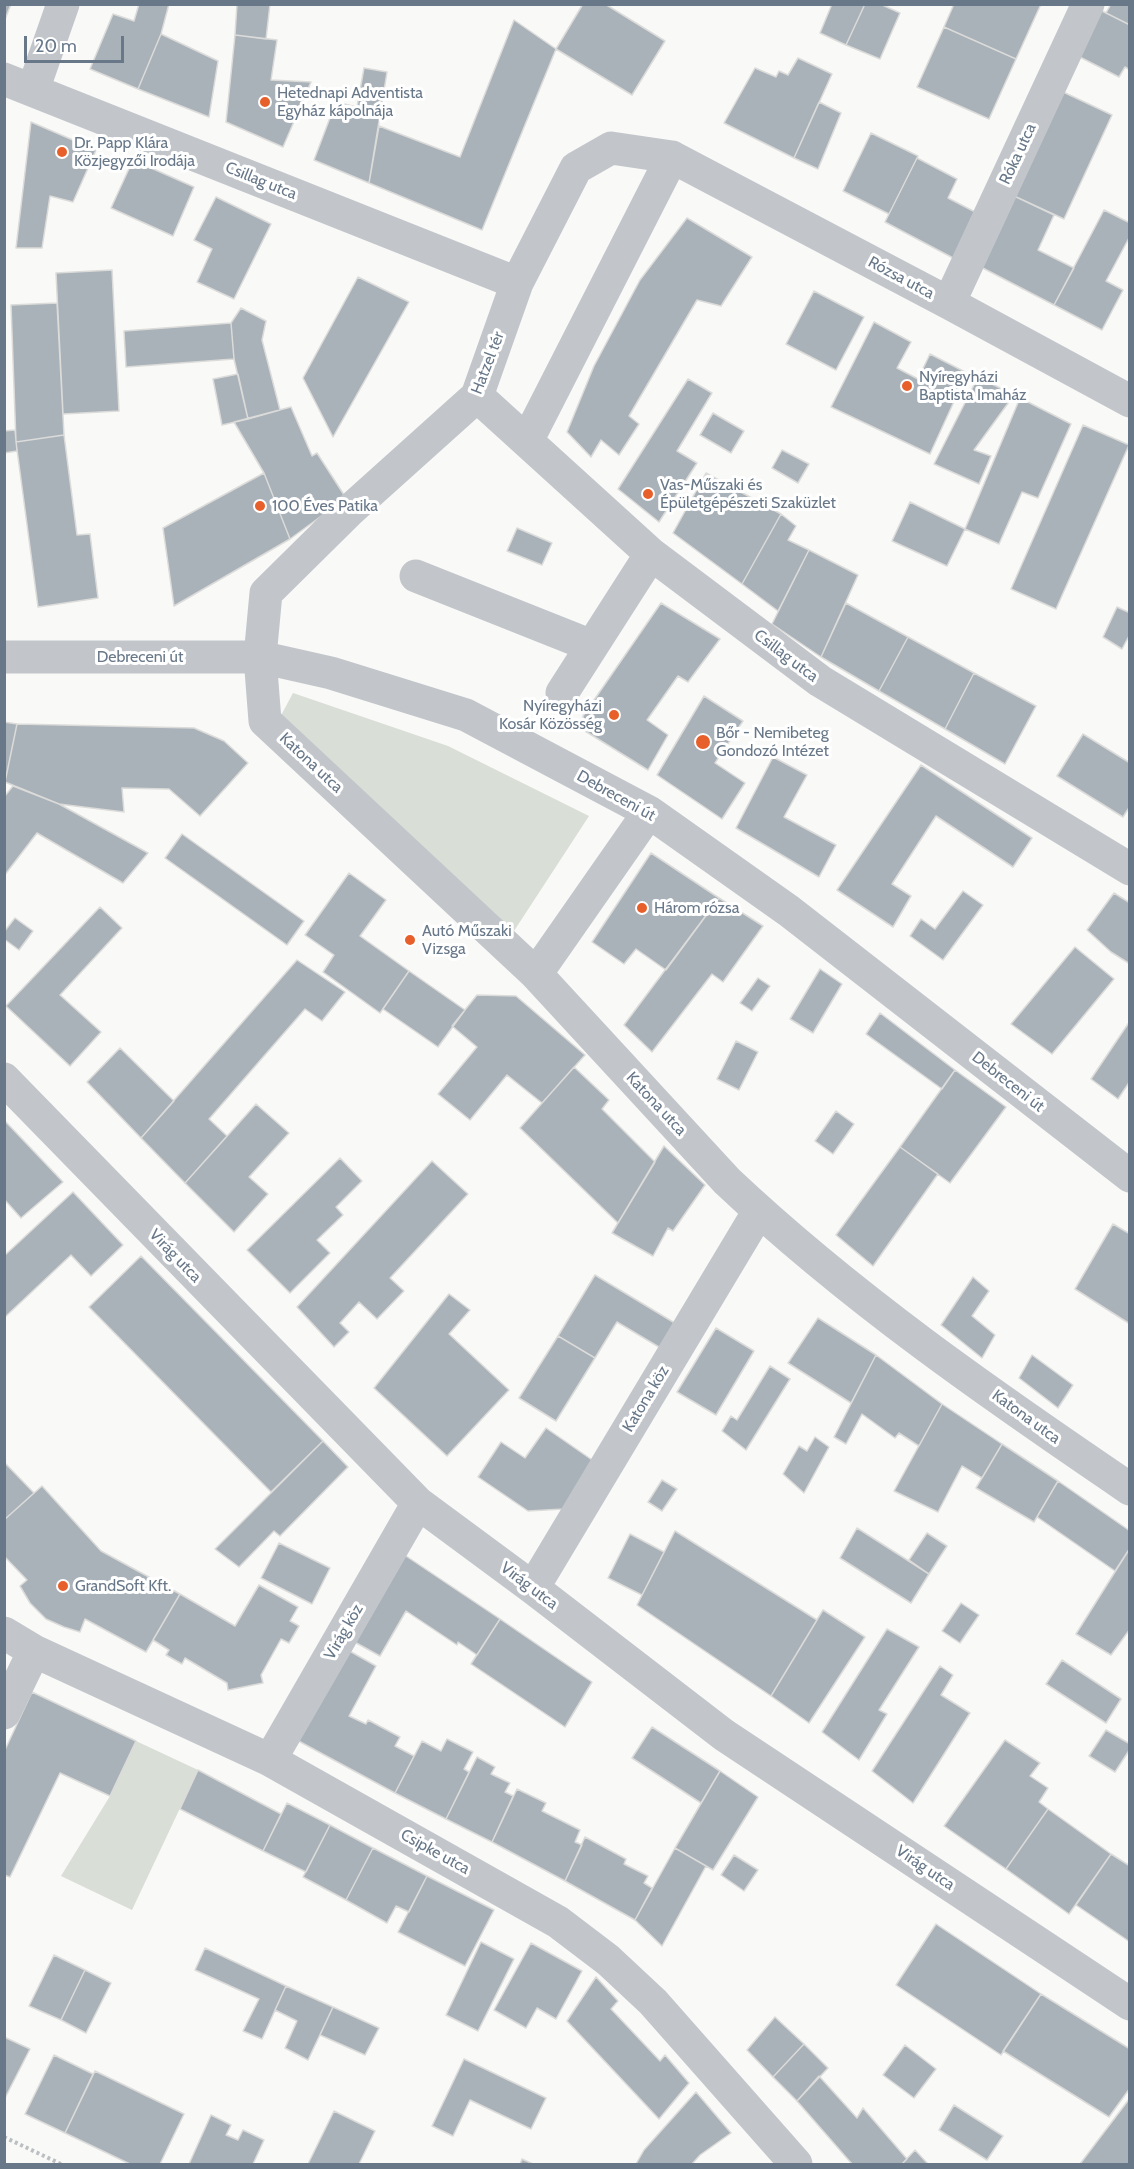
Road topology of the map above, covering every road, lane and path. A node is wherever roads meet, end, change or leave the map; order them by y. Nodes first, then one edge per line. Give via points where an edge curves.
1 (63, 4) edge
2 (1088, 4) edge
3 (19, 85) edge
4 (672, 157) junction
5 (517, 283) junction
6 (949, 303) junction
7 (477, 396) junction
8 (1130, 400) edge
9 (527, 441) junction
10 (651, 554) junction
11 (416, 576) dead end
12 (592, 646) junction
13 (4, 657) edge
14 (260, 657) junction
15 (562, 693) dead end
16 (649, 812) junction
17 (1130, 869) edge
18 (536, 974) junction
19 (4, 1079) edge
20 (1130, 1176) edge
21 (759, 1211) junction
22 (1130, 1490) edge
23 (418, 1503) junction
24 (533, 1588) junction
25 (4, 1633) edge
26 (34, 1651) junction
27 (4, 1713) edge
28 (270, 1760) junction
29 (1130, 2004) edge
30 (4, 2137) edge
31 (62, 2164) edge
32 (796, 2164) edge

1 - 3 street
2 - 6 street, Róka utca
3 - 5 street, Csillag utca
4 - 5 street, Hatzel tér via 611,148 576,168
4 - 6 street, Rózsa utca
4 - 9 street
5 - 7 street, Hatzel tér
6 - 8 street, Rózsa utca
7 - 9 street, Csillag utca
7 - 14 street, Hatzel tér via 266,593
9 - 10 street, Csillag utca
10 - 12 street
10 - 17 street, Csillag utca via 820,681
11 - 12 street
12 - 15 street
13 - 14 street, Debreceni út
14 - 16 street, Debreceni út via 331,673 466,715
14 - 18 street, Katona utca via 265,721
16 - 18 street
16 - 20 street, Debreceni út via 789,911
18 - 21 street, Katona utca
19 - 23 street, Virág utca
21 - 22 street, Katona utca via 854,1291
21 - 24 street, Katona köz
23 - 24 street, Virág utca
23 - 28 street, Virág köz
24 - 29 street, Virág utca via 724,1735
25 - 26 street, Csipke utca
26 - 27 street
26 - 28 street, Csipke utca
28 - 32 street, Csipke utca via 558,1922 608,1960 653,2002
30 - 31 path

